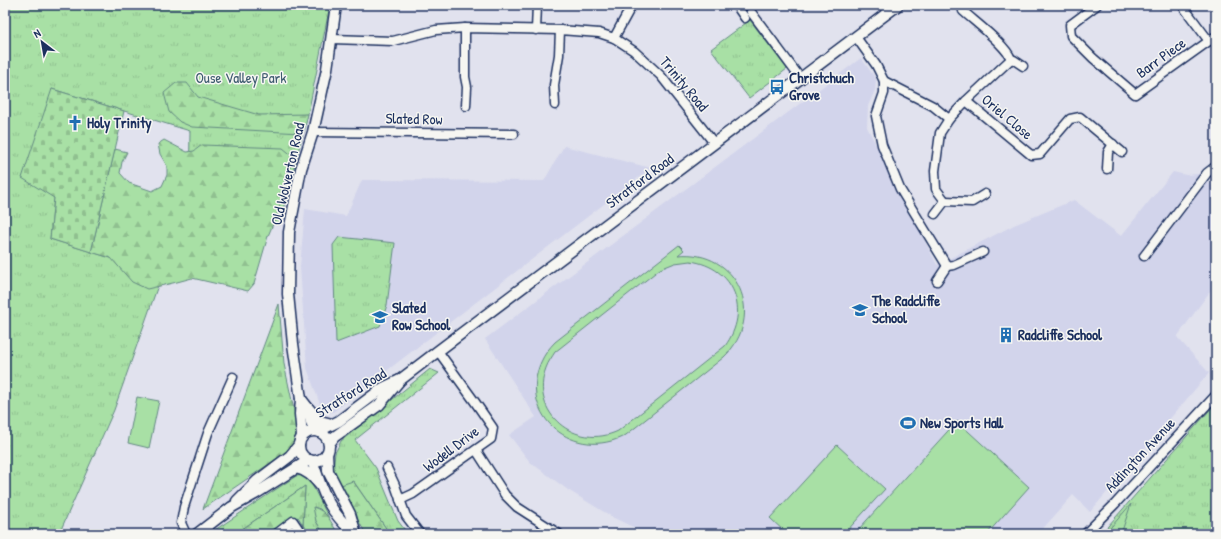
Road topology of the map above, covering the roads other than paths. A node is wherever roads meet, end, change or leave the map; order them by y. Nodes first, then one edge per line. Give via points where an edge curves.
1 (336, 5) edge
2 (537, 5) edge
3 (632, 5) edge
4 (736, 5) edge
5 (898, 5) edge
6 (1097, 5) edge
7 (1182, 5) edge
8 (963, 11) dead end
9 (465, 28) junction
10 (536, 30) junction
11 (560, 30) junction
12 (1216, 36) edge
13 (856, 37) junction
14 (614, 38) junction
15 (332, 39) junction
16 (1209, 41) junction
17 (1011, 59) junction
18 (1023, 66) dead end
19 (801, 79) junction
20 (884, 81) junction
21 (966, 101) junction
22 (555, 105) dead end
23 (466, 106) dead end
24 (949, 119) junction
25 (313, 132) junction
26 (514, 134) dead end
27 (714, 143) junction
28 (1113, 144) junction
29 (1122, 152) dead end
30 (1216, 166) edge
31 (1107, 170) dead end
32 (985, 194) dead end
33 (945, 201) junction
34 (935, 214) dead end
35 (983, 252) dead end
36 (1144, 256) dead end
37 (947, 266) junction
38 (937, 281) dead end
39 (438, 351) junction
40 (233, 377) dead end
41 (400, 380) junction
42 (1216, 395) edge
43 (301, 399) junction
44 (308, 408) junction
45 (332, 424) junction
46 (317, 431) junction
47 (300, 440) junction
48 (328, 449) junction
49 (476, 450) junction
50 (310, 460) junction
51 (296, 468) junction
52 (387, 468) dead end
53 (322, 486) junction
54 (400, 500) junction
55 (232, 507) junction
56 (186, 534) edge
57 (197, 534) edge
58 (276, 534) edge
59 (302, 534) edge
60 (355, 534) edge
61 (420, 534) edge
62 (559, 534) edge
63 (1085, 534) edge

1 - 15 street, Old Wolverton Road
2 - 10 street
3 - 14 street
4 - 19 street via 748,15
5 - 13 street, Stratford Road
6 - 16 street, Barr Piece via 1070,25 1071,36 1135,94
7 - 16 street
8 - 17 street via 1000,44
9 - 10 street, Trinity Road
9 - 15 street, Trinity Road via 436,30 393,41
9 - 23 street
10 - 11 street, Trinity Road
11 - 14 street, Trinity Road via 599,33
11 - 22 street via 554,85
12 - 16 street, Barr Piece
13 - 19 street, Stratford Road
13 - 20 street
14 - 27 street, Trinity Road via 634,51 662,76
15 - 25 street, Old Wolverton Road
17 - 18 street
17 - 21 street, Oriel Close
19 - 27 street, Stratford Road
20 - 24 street via 933,106
20 - 37 street via 884,93 876,116 882,145 900,189
21 - 24 street, Oriel Close
21 - 28 street, Oriel Close via 1031,155 1040,154 1070,119 1080,117
24 - 33 street, Oriel Close via 940,133 935,171 936,189
25 - 26 street, Slated Row
25 - 43 street, Old Wolverton Road via 301,169 289,232 288,294
27 - 39 street, Stratford Road
28 - 29 street, Oriel Close
28 - 31 street via 1108,152
30 - 36 street via 1203,178
32 - 33 street via 972,202
33 - 34 street
35 - 37 street
37 - 38 street
39 - 41 street, Stratford Road
39 - 49 street, Wodell Drive via 493,428 491,439
40 - 56 street via 208,433 184,507 181,523
41 - 45 street, Stratford Road via 383,388
41 - 48 street, Stratford Road via 380,405 334,437
42 - 63 street, Addington Avenue
43 - 44 street, Old Wolverton Road
43 - 47 street, Old Wolverton Road
44 - 45 street via 320,421
44 - 46 street, Old Wolverton Road via 311,422
45 - 46 street, Stratford Road
46 - 47 street via 310,431
46 - 48 street via 326,436
47 - 50 street via 301,454
47 - 55 street via 290,456 249,488
48 - 50 street via 320,459
48 - 60 street via 328,471 350,514
49 - 54 street, Wodell Drive via 413,494
49 - 62 street via 505,495 517,507
50 - 51 street
50 - 53 street
51 - 53 street via 304,469
51 - 55 street
52 - 54 street
53 - 60 street via 329,504 340,520
54 - 61 street via 406,516
55 - 57 street
58 - 59 street via 293,521

